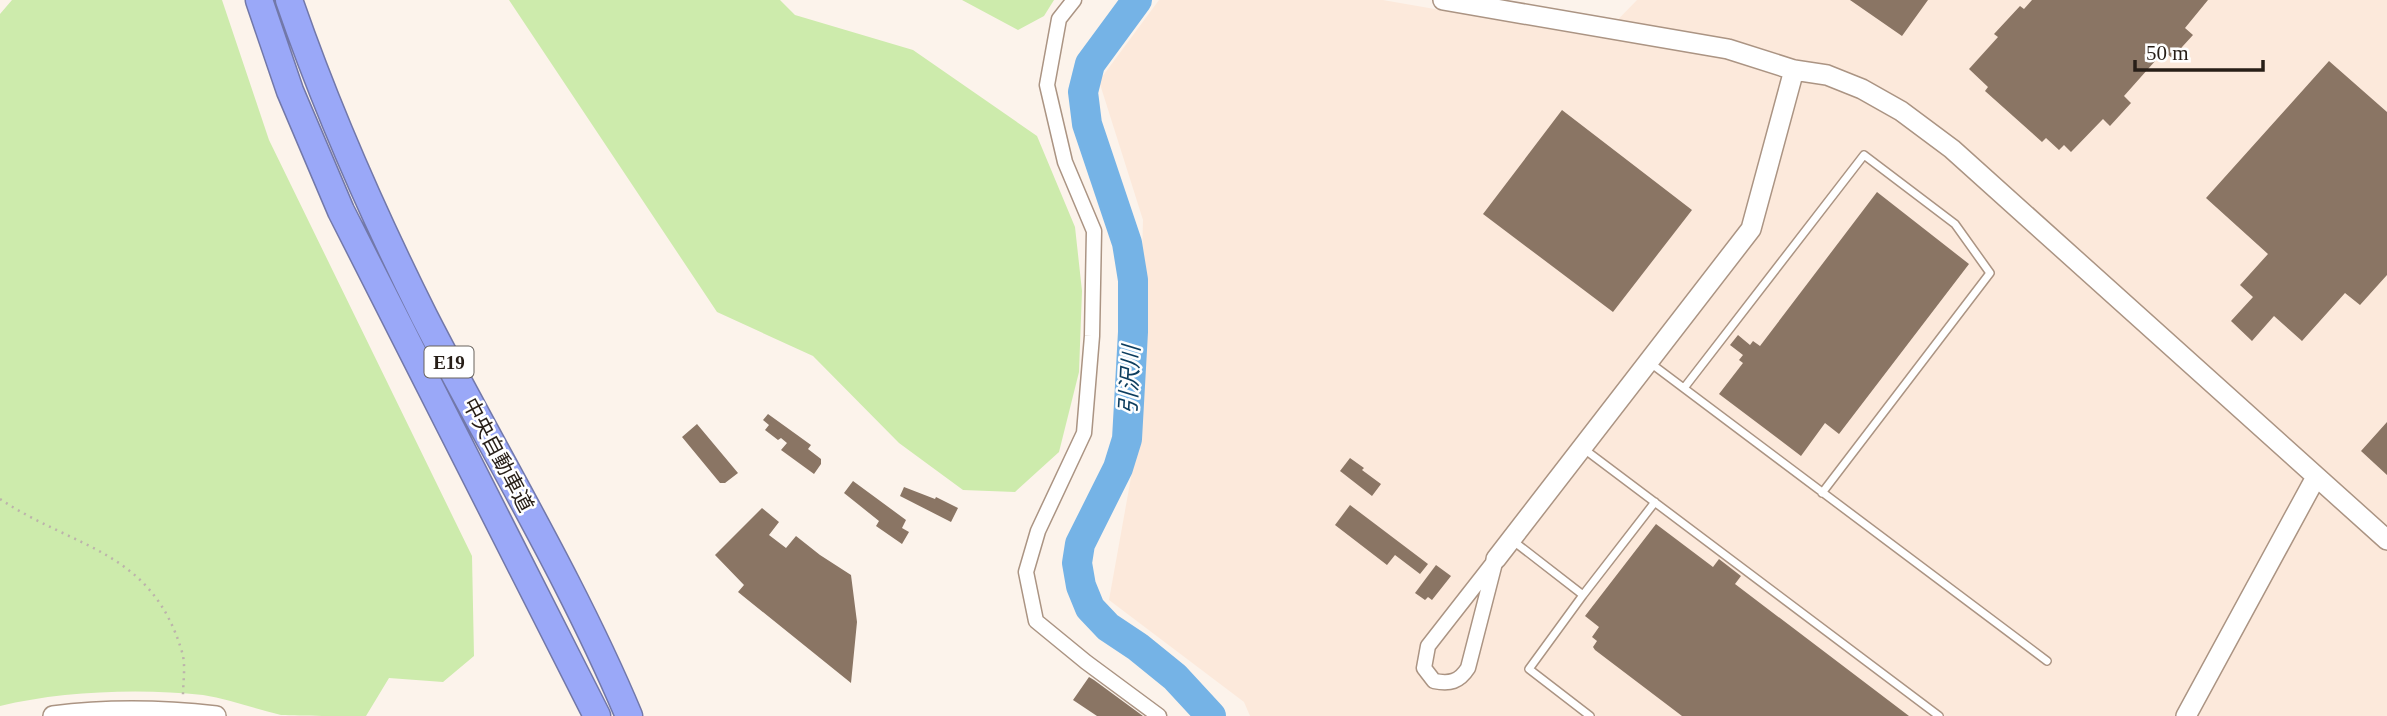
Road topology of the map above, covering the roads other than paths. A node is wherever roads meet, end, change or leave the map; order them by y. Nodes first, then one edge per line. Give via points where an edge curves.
1 (259, 0) edge
2 (289, 0) edge
3 (1074, 0) edge
4 (1443, 0) edge
5 (1794, 70) junction
6 (1649, 362) junction
7 (1684, 388) junction
8 (1582, 448) junction
9 (2316, 477) junction
10 (1822, 493) junction
11 (1654, 502) junction
12 (1512, 539) junction
13 (2387, 540) edge
14 (1496, 559) junction
15 (1583, 595) junction
16 (2047, 661) dead end
17 (53, 716) edge
18 (216, 716) edge
19 (597, 716) edge
20 (629, 716) edge
21 (1159, 716) edge
22 (1590, 716) edge
23 (1939, 716) edge
24 (2186, 716) edge

1 - 19 highway, 中央自動車道 / E19 via 290,91 341,211
2 - 20 highway, 中央自動車道 / E19 via 317,82 368,200
3 - 21 street via 1059,19 1047,85 1065,162 1094,231 1084,433 1038,531 1026,572 1037,621
4 - 5 street via 1728,49
5 - 6 street via 1751,229
5 - 9 street via 1827,75 1863,89 1952,149
6 - 7 lane
6 - 8 street
7 - 10 lane
7 - 10 lane via 1864,155 1955,224 1990,273
8 - 11 lane
8 - 12 street
9 - 13 street
9 - 24 street
10 - 16 lane
11 - 15 lane
11 - 23 lane
12 - 14 street
12 - 15 lane
14 - 14 street via 1468,667 1461,678 1434,681 1424,668 1428,646
15 - 22 lane via 1529,668
17 - 18 street via 85,712

